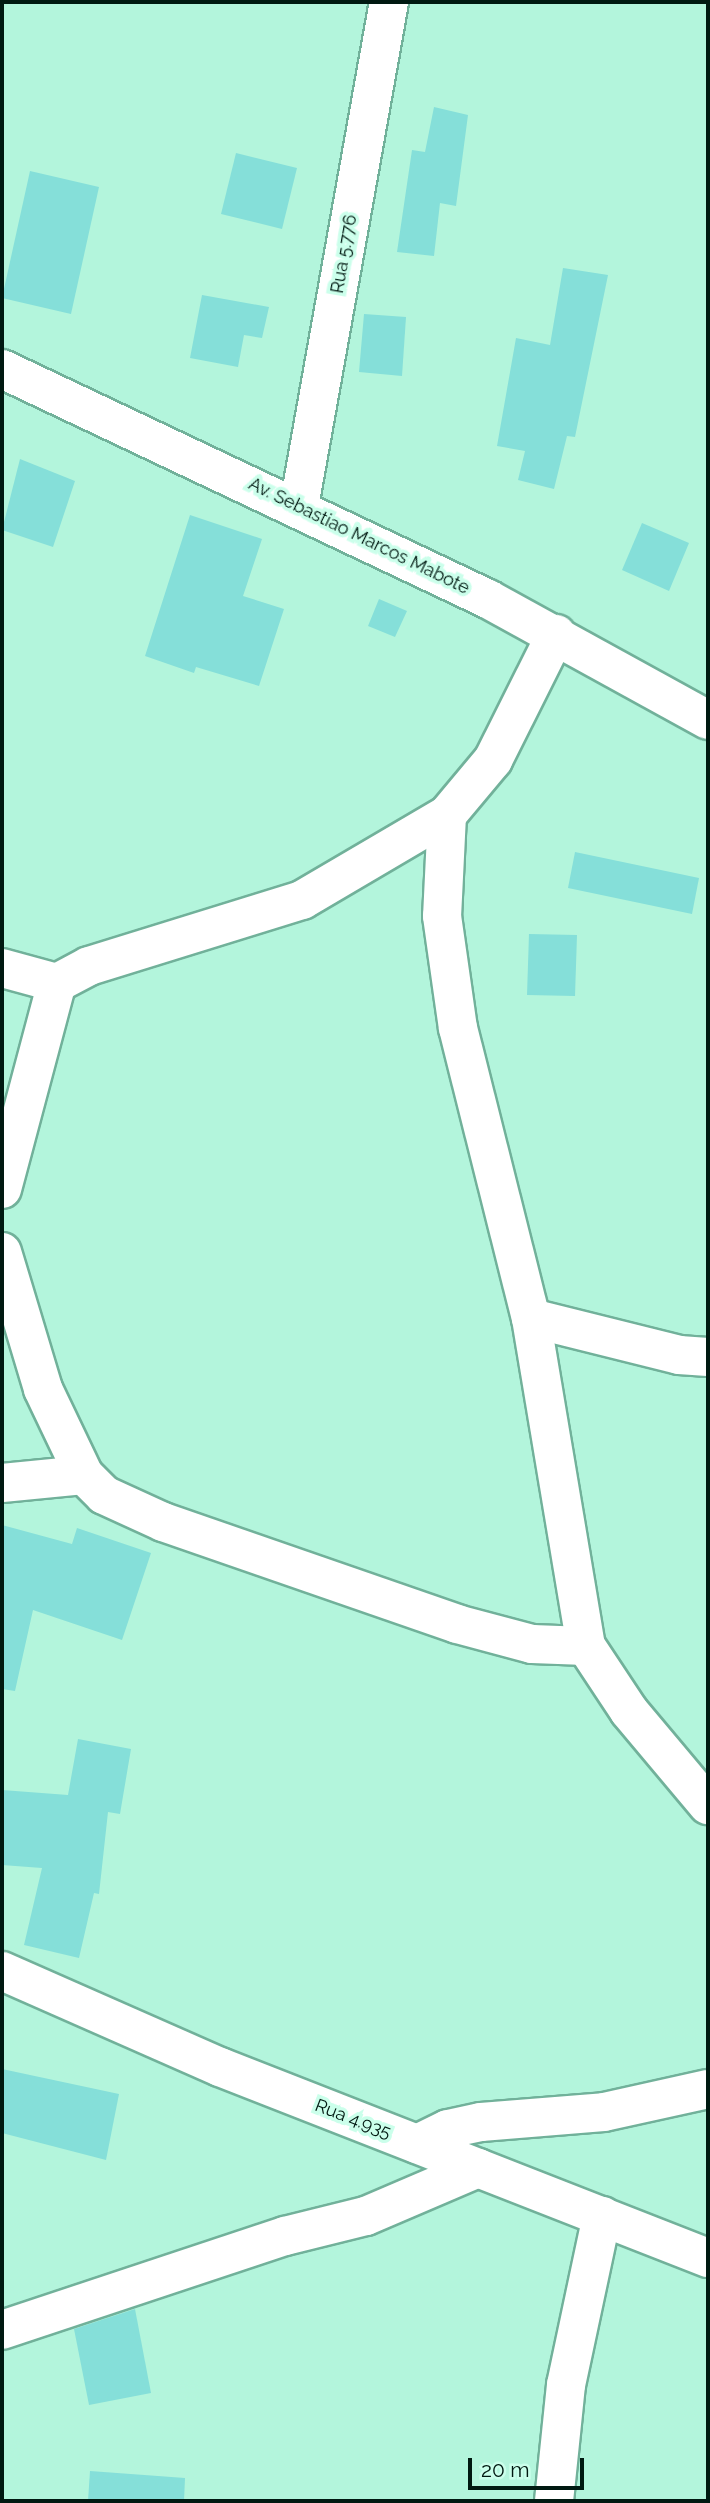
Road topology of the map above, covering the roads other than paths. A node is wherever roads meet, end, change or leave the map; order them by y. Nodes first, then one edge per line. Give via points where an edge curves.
1 (389, 2) edge
2 (2, 369) edge
3 (299, 506) junction
4 (556, 634) junction
5 (708, 720) edge
6 (447, 815) junction
7 (2, 968) edge
8 (57, 983) junction
9 (2, 1189) edge
10 (2, 1252) edge
11 (531, 1318) junction
12 (708, 1357) edge
13 (84, 1475) junction
14 (2, 1483) edge
15 (586, 1646) junction
16 (707, 1799) edge
17 (2, 1971) edge
18 (708, 2089) edge
19 (417, 2144) junction
20 (478, 2168) junction
21 (602, 2216) junction
22 (708, 2258) edge
23 (2, 2330) edge
24 (554, 2501) edge

1 - 3 street, Rua 5.776
2 - 3 street, Av. Sebastiao Marcos Mabote
3 - 4 street, Av. Sebastiao Marcos Mabote
4 - 5 street, Av. Sebastiao Marcos Mabote
4 - 6 street via 493,760
6 - 8 street via 302,900 89,966
6 - 11 street via 442,916 458,1028
7 - 8 street
8 - 9 street
10 - 13 street via 43,1389
11 - 12 street via 679,1355
11 - 15 street
13 - 14 street
13 - 15 street via 104,1495 163,1522 444,1620 532,1643
15 - 16 street via 629,1711
17 - 19 street, Rua 4.935 via 220,2067
18 - 19 street via 604,2112 459,2127
19 - 20 street, Rua 4.935
20 - 21 street, Rua 4.935
20 - 23 street via 366,2217 272,2239
21 - 22 street, Rua 4.935
21 - 24 street via 566,2385

